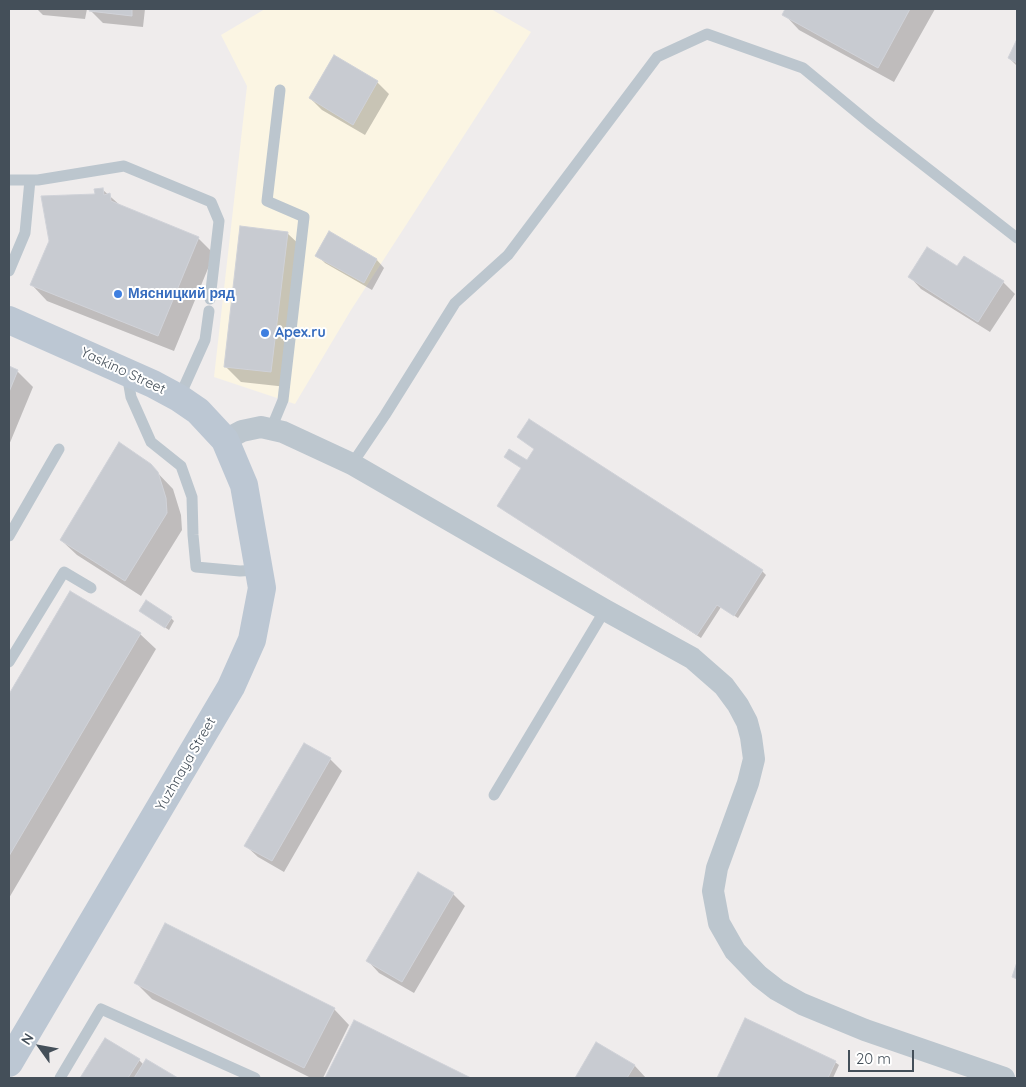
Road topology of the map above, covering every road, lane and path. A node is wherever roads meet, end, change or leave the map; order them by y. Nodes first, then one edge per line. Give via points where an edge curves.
1 (280, 90) dead end
2 (9, 180) edge
3 (30, 180) junction
4 (1017, 238) edge
5 (9, 271) edge
6 (9, 320) edge
7 (127, 372) junction
8 (179, 398) junction
9 (271, 429) junction
10 (225, 440) junction
11 (59, 449) dead end
12 (352, 464) junction
13 (9, 536) edge
14 (259, 570) junction
15 (91, 588) dead end
16 (605, 610) junction
17 (9, 662) edge
18 (494, 795) dead end
19 (9, 1063) edge
20 (60, 1078) edge
21 (254, 1078) edge
22 (1004, 1078) edge

1 - 9 lane via 267,201 304,217 282,400
2 - 3 lane
3 - 5 lane via 25,233
3 - 8 lane via 124,166 210,202 219,221 205,340
4 - 12 lane via 803,68 707,34 657,57 508,255 455,303
6 - 7 street, Yaskino Street
7 - 8 street, Yaskino Street
7 - 14 lane via 131,397 151,442 181,466 190,489 196,567
8 - 10 street, Yaskino Street
9 - 10 street via 261,427 242,431
9 - 12 street
10 - 14 street, Yuzhnaya Street via 244,485
11 - 13 lane
12 - 16 street
14 - 19 street, Yuzhnaya Street via 262,588 252,640 231,687
15 - 17 lane via 64,572
16 - 18 lane
16 - 22 street via 692,658 724,686 747,722 754,759 716,868 713,891 719,923 739,956 759,976 802,1004 865,1030
20 - 21 lane via 100,1009

